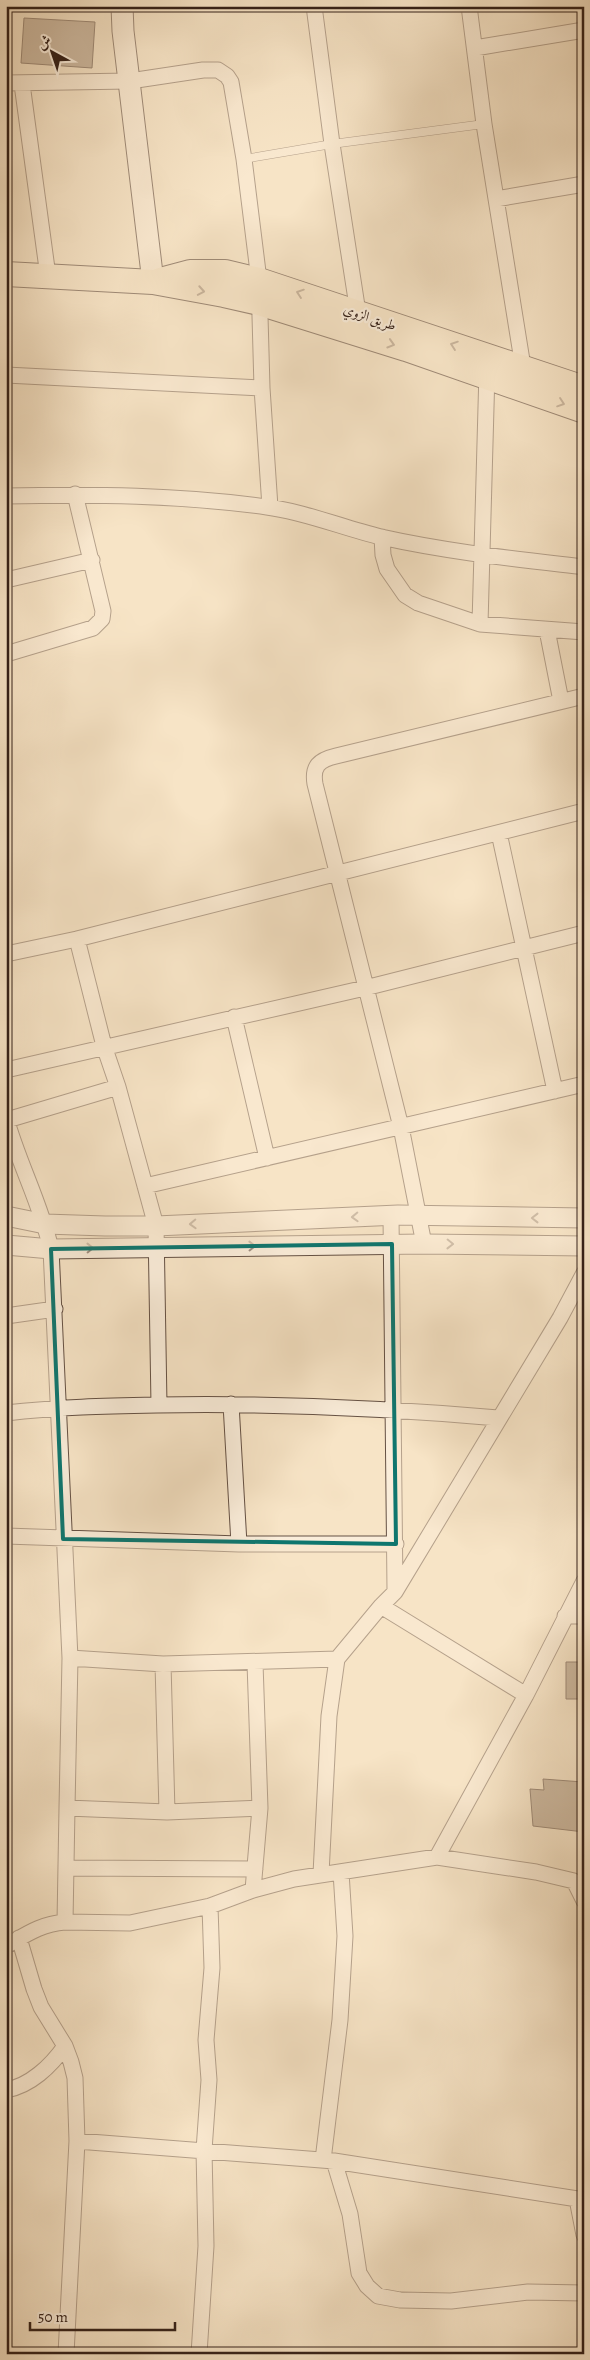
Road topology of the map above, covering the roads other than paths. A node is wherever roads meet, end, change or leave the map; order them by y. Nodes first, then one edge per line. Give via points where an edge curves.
1 (122, 6) edge
2 (314, 6) edge
3 (468, 6) edge
4 (584, 30) edge
5 (475, 48) junction
6 (130, 81) junction
7 (6, 83) edge
8 (22, 84) junction
9 (484, 124) junction
10 (332, 144) junction
11 (244, 159) junction
12 (584, 184) edge
13 (496, 199) junction
14 (6, 274) edge
15 (48, 276) junction
16 (260, 280) junction
17 (153, 282) junction
18 (259, 303) junction
19 (360, 324) junction
20 (488, 367) junction
21 (523, 368) junction
22 (6, 375) edge
23 (262, 388) junction
24 (584, 388) edge
25 (526, 391) junction
26 (584, 411) edge
27 (75, 494) junction
28 (6, 496) edge
29 (270, 507) junction
30 (382, 537) junction
31 (482, 555) junction
32 (92, 560) junction
33 (584, 567) edge
34 (6, 580) edge
35 (480, 624) junction
36 (547, 630) junction
37 (584, 632) edge
38 (6, 654) edge
39 (584, 696) edge
40 (561, 701) junction
41 (584, 811) edge
42 (500, 833) junction
43 (336, 875) junction
44 (584, 933) edge
45 (77, 939) junction
46 (523, 949) junction
47 (6, 954) edge
48 (365, 988) junction
49 (234, 1017) junction
50 (104, 1046) junction
51 (6, 1070) edge
52 (584, 1084) edge
53 (118, 1087) junction
54 (555, 1091) junction
55 (7, 1119) edge
56 (401, 1127) junction
57 (267, 1158) junction
58 (12, 1161) edge
59 (145, 1186) junction
60 (6, 1216) edge
61 (391, 1216) junction
62 (420, 1217) junction
63 (584, 1218) edge
64 (45, 1224) junction
65 (156, 1226) junction
66 (392, 1244) junction
67 (424, 1244) junction
68 (6, 1245) edge
69 (584, 1246) edge
70 (156, 1247) junction
71 (51, 1249) junction
72 (584, 1273) edge
73 (55, 1309) junction
74 (6, 1316) edge
75 (231, 1404) junction
76 (159, 1405) junction
77 (57, 1407) junction
78 (392, 1409) junction
79 (6, 1412) edge
80 (498, 1418) junction
81 (6, 1536) edge
82 (63, 1539) junction
83 (239, 1544) junction
84 (396, 1544) junction
85 (584, 1581) edge
86 (395, 1592) junction
87 (381, 1606) junction
88 (565, 1616) junction
89 (584, 1616) edge
90 (70, 1658) junction
91 (338, 1659) junction
92 (255, 1663) junction
93 (163, 1664) junction
94 (526, 1695) junction
95 (67, 1808) junction
96 (260, 1808) junction
97 (167, 1812) junction
98 (437, 1857) junction
99 (66, 1868) junction
100 (255, 1869) junction
101 (341, 1872) junction
102 (321, 1874) junction
103 (579, 1882) edge
104 (253, 1890) junction
105 (584, 1901) edge
106 (210, 1906) junction
107 (65, 1922) junction
108 (13, 1942) edge
109 (65, 2046) junction
110 (6, 2090) edge
111 (77, 2141) junction
112 (204, 2150) junction
113 (328, 2161) junction
114 (580, 2199) edge
115 (584, 2235) edge
116 (584, 2293) edge
117 (66, 2354) edge
118 (199, 2354) edge

1 - 6 main road
2 - 10 street
3 - 5 street
4 - 5 street
5 - 9 street
6 - 8 street
6 - 11 street via 203,70 223,73 231,82
6 - 17 main road
7 - 8 street
8 - 15 street
9 - 10 lane
9 - 13 street
10 - 11 lane
10 - 19 street
11 - 16 street
12 - 13 street
13 - 21 street
14 - 15 main road, طريق الزوي
15 - 17 main road, طريق الزوي
16 - 17 main road, طريق الزوي via 225,272 190,272
16 - 18 street
19 -> 16 main road, طريق الزوي
17 -> 18 main road, طريق الزوي
18 - 19 main road, طريق الزوي
18 - 23 street
19 - 20 main road, طريق الزوي
20 - 21 main road, طريق الزوي
20 - 25 main road, طريق الزوي
20 - 31 street
21 - 24 main road, طريق الزوي
21 - 25 street
22 - 23 street
23 - 29 street
25 -> 26 main road, طريق الزوي
27 - 28 street
27 - 29 street via 182,497
27 - 32 street
29 - 30 street
30 - 31 street
30 - 35 street via 387,569 406,595 418,603
31 - 33 street
31 - 35 street
32 - 34 street
32 - 38 street via 103,610 99,623 83,632
35 - 36 street
36 - 37 street
36 - 40 street
39 - 40 street
40 - 43 street via 320,762 314,774
41 - 42 street
42 - 43 street
42 - 46 street
43 - 45 street
43 - 48 street
44 - 46 street
45 - 47 street
45 - 50 street
46 - 48 street
46 - 54 street
48 - 49 street
48 - 56 street
49 - 50 street
49 - 57 street
50 - 51 street
50 - 53 street
52 - 54 street
53 - 55 street
53 - 59 street
54 - 56 street
55 - 58 street
56 - 57 street
56 - 62 street
57 - 59 street
58 - 64 street
59 - 65 street
60 - 64 street
61 - 62 street
61 -> 65 street
61 - 66 street
63 -> 62 street
62 - 67 street
64 - 65 street
64 - 71 street
65 - 70 street
66 - 67 street
70 -> 66 street
66 - 78 street
67 -> 69 street
68 - 71 street
71 -> 70 street
70 - 76 street
71 - 73 street
72 - 80 street
73 - 74 street
73 - 77 street
75 - 76 street
75 - 78 street
75 - 83 street
76 - 77 street
77 - 79 street
77 - 82 street
78 - 80 street
78 - 84 street
80 - 86 street
81 - 82 street
82 - 83 street
82 - 90 street
83 - 84 street
84 - 86 street
85 - 88 street
86 - 87 street
87 - 91 street
87 - 94 street
88 - 89 street
88 - 94 street
90 - 93 street
90 - 95 street
91 - 92 street
91 - 102 street via 329,1716
92 - 93 street
92 - 96 street
93 - 97 street
94 - 98 street
95 - 97 street
95 - 99 street
96 - 97 street
96 - 100 street
98 - 101 street
98 - 103 street
99 - 100 street
99 - 107 street
100 - 104 street
101 - 102 street
101 - 113 street via 345,1936
102 - 104 street
103 - 105 street
104 - 106 street
106 - 107 street via 130,1923
106 - 112 street via 212,1968 206,2040 209,2080
107 - 108 street via 35,1928
108 - 109 street via 24,1960 41,2008
109 - 110 street via 55,2061 35,2077
109 - 111 street via 74,2078
111 - 112 street
111 - 117 street
112 - 113 street
112 - 118 street via 206,2246
113 - 114 street
113 - 116 street via 350,2214 359,2273 378,2296 451,2301 528,2292
114 - 115 street

